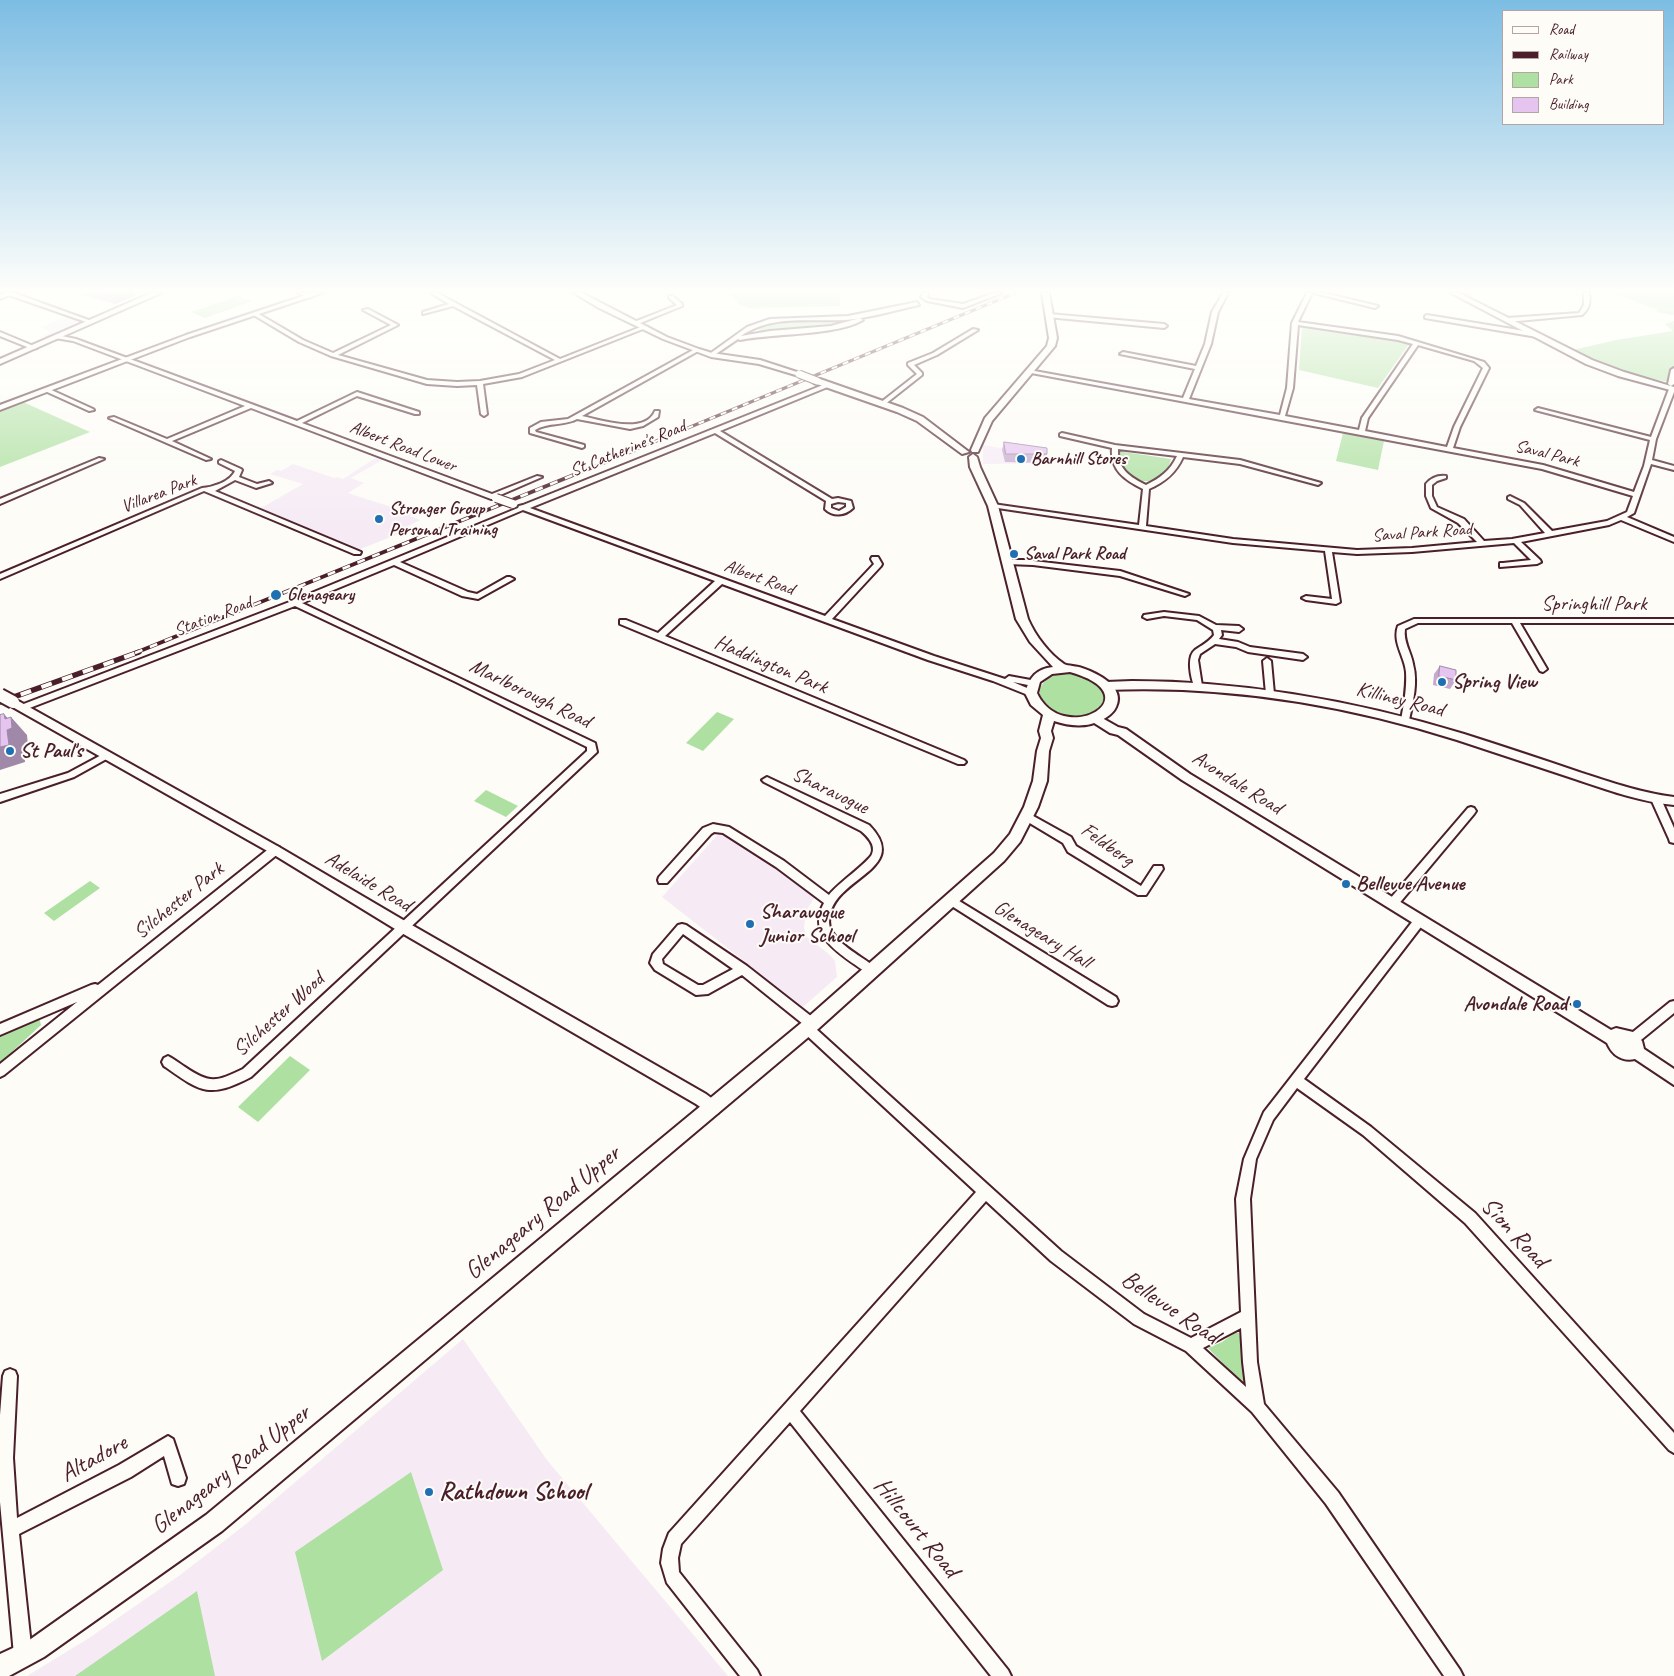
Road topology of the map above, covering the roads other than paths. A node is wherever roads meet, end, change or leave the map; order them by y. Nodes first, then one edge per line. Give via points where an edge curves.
1 (97, 371) edge
2 (157, 371) edge
3 (389, 371) edge
4 (533, 371) edge
5 (659, 371) edge
6 (790, 371) edge
7 (917, 371) edge
8 (1197, 371) edge
9 (1291, 371) edge
10 (1397, 371) edge
11 (1484, 371) edge
12 (1613, 371) edge
13 (1674, 371) edge
14 (1029, 372) joint
15 (480, 383) junction
16 (828, 385) junction
17 (1671, 386) edge
18 (47, 390) junction
19 (1184, 400) junction
20 (882, 404) junction
21 (250, 406) junction
22 (0, 408) edge
23 (91, 410) dead end
24 (1538, 410) dead end
25 (657, 412) dead end
26 (417, 413) dead end
27 (484, 414) dead end
28 (1282, 417) junction
29 (112, 418) dead end
30 (574, 418) junction
31 (298, 424) junction
32 (715, 430) junction
33 (1362, 431) junction
34 (1062, 435) dead end
35 (1653, 439) junction
36 (168, 442) junction
37 (582, 446) dead end
38 (1116, 447) junction
39 (1448, 448) junction
40 (971, 453) junction
41 (1180, 456) junction
42 (101, 458) dead end
43 (208, 459) dead end
44 (1648, 461) junction
45 (221, 462) dead end
46 (1674, 468) edge
47 (539, 477) dead end
48 (1444, 477) dead end
49 (234, 478) junction
50 (269, 483) dead end
51 (1318, 483) dead end
52 (1146, 488) junction
53 (208, 491) junction
54 (1637, 495) junction
55 (494, 497) junction
56 (1510, 498) dead end
57 (830, 501) dead end
58 (0, 502) edge
59 (513, 504) joint
60 (993, 506) junction
61 (523, 508) junction
62 (1623, 518) junction
63 (1142, 527) junction
64 (1551, 535) junction
65 (1674, 540) edge
66 (1516, 541) junction
67 (1483, 544) junction
68 (1328, 550) junction
69 (357, 552) dead end
70 (875, 559) dead end
71 (394, 562) junction
72 (1008, 562) junction
73 (1503, 565) dead end
74 (0, 577) edge
75 (510, 579) dead end
76 (720, 581) junction
77 (1185, 594) dead end
78 (1306, 598) dead end
79 (295, 603) junction
80 (1148, 617) dead end
81 (827, 619) junction
82 (1674, 621) edge
83 (623, 622) dead end
84 (1514, 622) junction
85 (1217, 629) junction
86 (1239, 629) dead end
87 (659, 637) junction
88 (1214, 642) junction
89 (1037, 644) junction
90 (1303, 657) dead end
91 (1267, 662) dead end
92 (1062, 668) junction
93 (1543, 669) dead end
94 (1048, 671) junction
95 (1106, 686) junction
96 (1198, 686) junction
97 (1032, 688) junction
98 (1270, 694) junction
99 (0, 695) edge
100 (19, 705) junction
101 (1049, 714) junction
102 (1100, 716) junction
103 (1062, 719) junction
104 (1404, 720) junction
105 (1047, 738) junction
106 (108, 755) junction
107 (961, 762) dead end
108 (767, 780) dead end
109 (0, 798) edge
110 (1656, 799) junction
111 (1674, 801) edge
112 (1472, 811) dead end
113 (1026, 816) junction
114 (1674, 839) edge
115 (275, 850) junction
116 (1158, 870) dead end
117 (663, 880) dead end
118 (828, 900) junction
119 (951, 900) junction
120 (1393, 903) junction
121 (1420, 920) junction
122 (405, 928) junction
123 (743, 969) junction
124 (871, 970) junction
125 (107, 984) junction
126 (1112, 1001) dead end
127 (1674, 1006) edge
128 (809, 1026) junction
129 (0, 1030) edge
130 (1635, 1047) junction
131 (168, 1062) dead end
132 (0, 1071) edge
133 (1674, 1078) edge
134 (1296, 1080) junction
135 (712, 1108) junction
136 (986, 1191) junction
137 (1248, 1316) junction
138 (1191, 1346) junction
139 (10, 1376) dead end
140 (1257, 1407) junction
141 (791, 1412) junction
142 (1674, 1445) edge
143 (178, 1478) dead end
144 (10, 1530) junction
145 (23, 1656) junction
146 (0, 1667) edge
147 (752, 1676) edge
148 (1002, 1676) edge
149 (1454, 1676) edge

1 - 18 street
2 - 21 street, Albert Road Lower
3 - 15 street via 427,382
4 - 15 street
5 - 30 street
6 - 16 street, bridge
7 - 20 street via 920,374
8 - 19 street
9 - 28 street
10 - 33 street via 1365,418
11 - 39 street
12 - 17 street
13 - 17 street
14 - 19 street, Saval Park
14 - 40 main road via 988,420
15 - 27 street
16 - 20 street
16 - 32 street, St Catherine's Road
17 - 35 street
18 - 22 street
18 - 23 street
19 - 28 street, Saval Park
20 - 40 street via 920,419
21 - 31 street, Albert Road Lower
21 - 36 street
24 - 35 street
25 - 30 street via 653,418 636,427
26 - 31 street via 358,394
28 - 33 street, Saval Park
29 - 36 street
30 - 37 street via 541,424 532,429 533,433
31 - 55 street, Albert Road Lower
32 - 57 street
32 - 61 street, St Catherine's Road
33 - 39 street, Saval Park
34 - 38 street
35 - 44 street
36 - 43 street
38 - 41 street
38 - 52 street via 1114,460 1117,466 1124,475
39 - 54 street, Saval Park via 1543,467
40 - 60 main road
41 - 51 street via 1240,462
41 - 52 street via 1168,476
42 - 58 street
44 - 46 street
44 - 54 street
45 - 49 street via 239,470
47 - 55 street
48 - 67 street via 1429,484 1434,508 1461,521
49 - 50 street via 256,486
49 - 53 street
52 - 63 street
53 - 69 street, Villarea Park
53 - 74 street, Villarea Park via 204,489
54 - 62 street via 1630,513
55 - 59 street, Albert Road Lower, bridge
56 - 64 street via 1522,504
59 - 61 street, Albert Road
60 - 63 street, Saval Park Road
60 - 72 main road
61 - 71 street, Station Road
61 - 76 street, Albert Road
62 - 64 street, Saval Park Road
62 - 65 street
63 - 68 street, Saval Park Road via 1233,541
64 - 66 street, Saval Park Road
66 - 67 street, Saval Park Road
66 - 73 street via 1537,562
67 - 68 street, Saval Park Road via 1384,552
68 - 78 street via 1336,602
70 - 81 street via 878,564
71 - 75 street via 478,597
71 - 79 street, Station Road
72 - 77 street via 1117,573
72 - 89 main road via 1022,619
76 - 81 street, Albert Road
76 - 87 street
79 - 100 street, Station Road
79 - 122 street, Marlborough Road via 592,745 592,752
80 - 85 street via 1164,614 1199,618
81 - 97 street, Albert Road via 931,658
82 - 84 street, Springhill Park
83 - 87 street, Haddington Park
84 - 93 street, Springhill Park
84 - 104 street, Springhill Park via 1417,621 1401,628 1399,638 1410,668
85 - 86 street
85 - 88 street
87 - 107 street, Haddington Park
88 - 90 street
88 - 96 street via 1196,653
89 - 92 main road
89 - 94 main road
91 - 98 street
92 - 94 main road
92 - 95 main road via 1090,674
94 - 97 main road via 1038,676
95 - 96 street, Killiney Road
95 - 102 main road via 1111,698 1108,709
96 - 98 street, Killiney Road
97 - 101 main road via 1036,704
98 - 104 street, Killiney Road
99 - 100 street, Adelaide Road, bridge
100 - 106 street, Adelaide Road
101 - 103 main road
101 - 105 main road, Glenageary Road Upper via 1045,731
102 - 103 main road via 1078,721
102 - 120 street, Avondale Road via 1114,730 1122,732 1186,777
103 - 105 main road, Glenageary Road Upper
104 - 110 street, Killiney Road
105 - 113 main road, Glenageary Road Upper via 1040,781
106 - 109 street via 71,775
106 - 115 street, Adelaide Road
108 - 118 street, Sharavogue via 865,828 877,839 879,851 876,858
110 - 111 street, Killiney Road
110 - 114 street
112 - 120 street
113 - 116 street, Feldberg via 1142,892
113 - 119 main road, Glenageary Road Upper via 1015,838 999,857
115 - 122 street, Adelaide Road
115 - 125 street, Silchester Park
117 - 118 street via 707,831 719,828 780,864
118 - 124 street via 823,927 832,941
119 - 124 main road, Glenageary Road Upper
119 - 126 street, Glenageary Hall
120 - 121 street, Avondale Road
121 - 130 street, Avondale Road via 1613,1039 1620,1050 1628,1054
121 - 134 street
122 - 131 street, Silchester Wood via 247,1073 229,1083 198,1084
122 - 135 street, Adelaide Road via 701,1098
123 - 123 street, Bellevue Road via 704,990 696,990 656,963 657,957 682,928
123 - 128 street, Bellevue Road
124 - 128 main road, Glenageary Road Upper
125 - 129 street, Silchester Park
125 - 132 street, Silchester Park
127 - 130 street
128 - 135 main road, Glenageary Road Upper
128 - 136 street, Bellevue Road
130 - 133 street, Avondale Road
134 - 137 street via 1268,1116 1250,1159 1243,1200
134 - 142 street, Sion Road via 1367,1131 1470,1218
135 - 145 main road, Glenageary Road Upper via 214,1523
136 - 138 street, Bellevue Road via 1056,1256 1139,1319
136 - 141 street
137 - 138 street
137 - 140 street via 1250,1362
138 - 140 street, Bellevue Road
139 - 144 street via 5,1458
140 - 149 street, Bellevue Road via 1332,1498
141 - 147 street via 682,1531 670,1556 673,1577
141 - 148 street, Hillcourt Road
143 - 144 street, Altadore via 168,1444 125,1471
144 - 145 street
145 - 146 main road, Glenageary Road Upper

